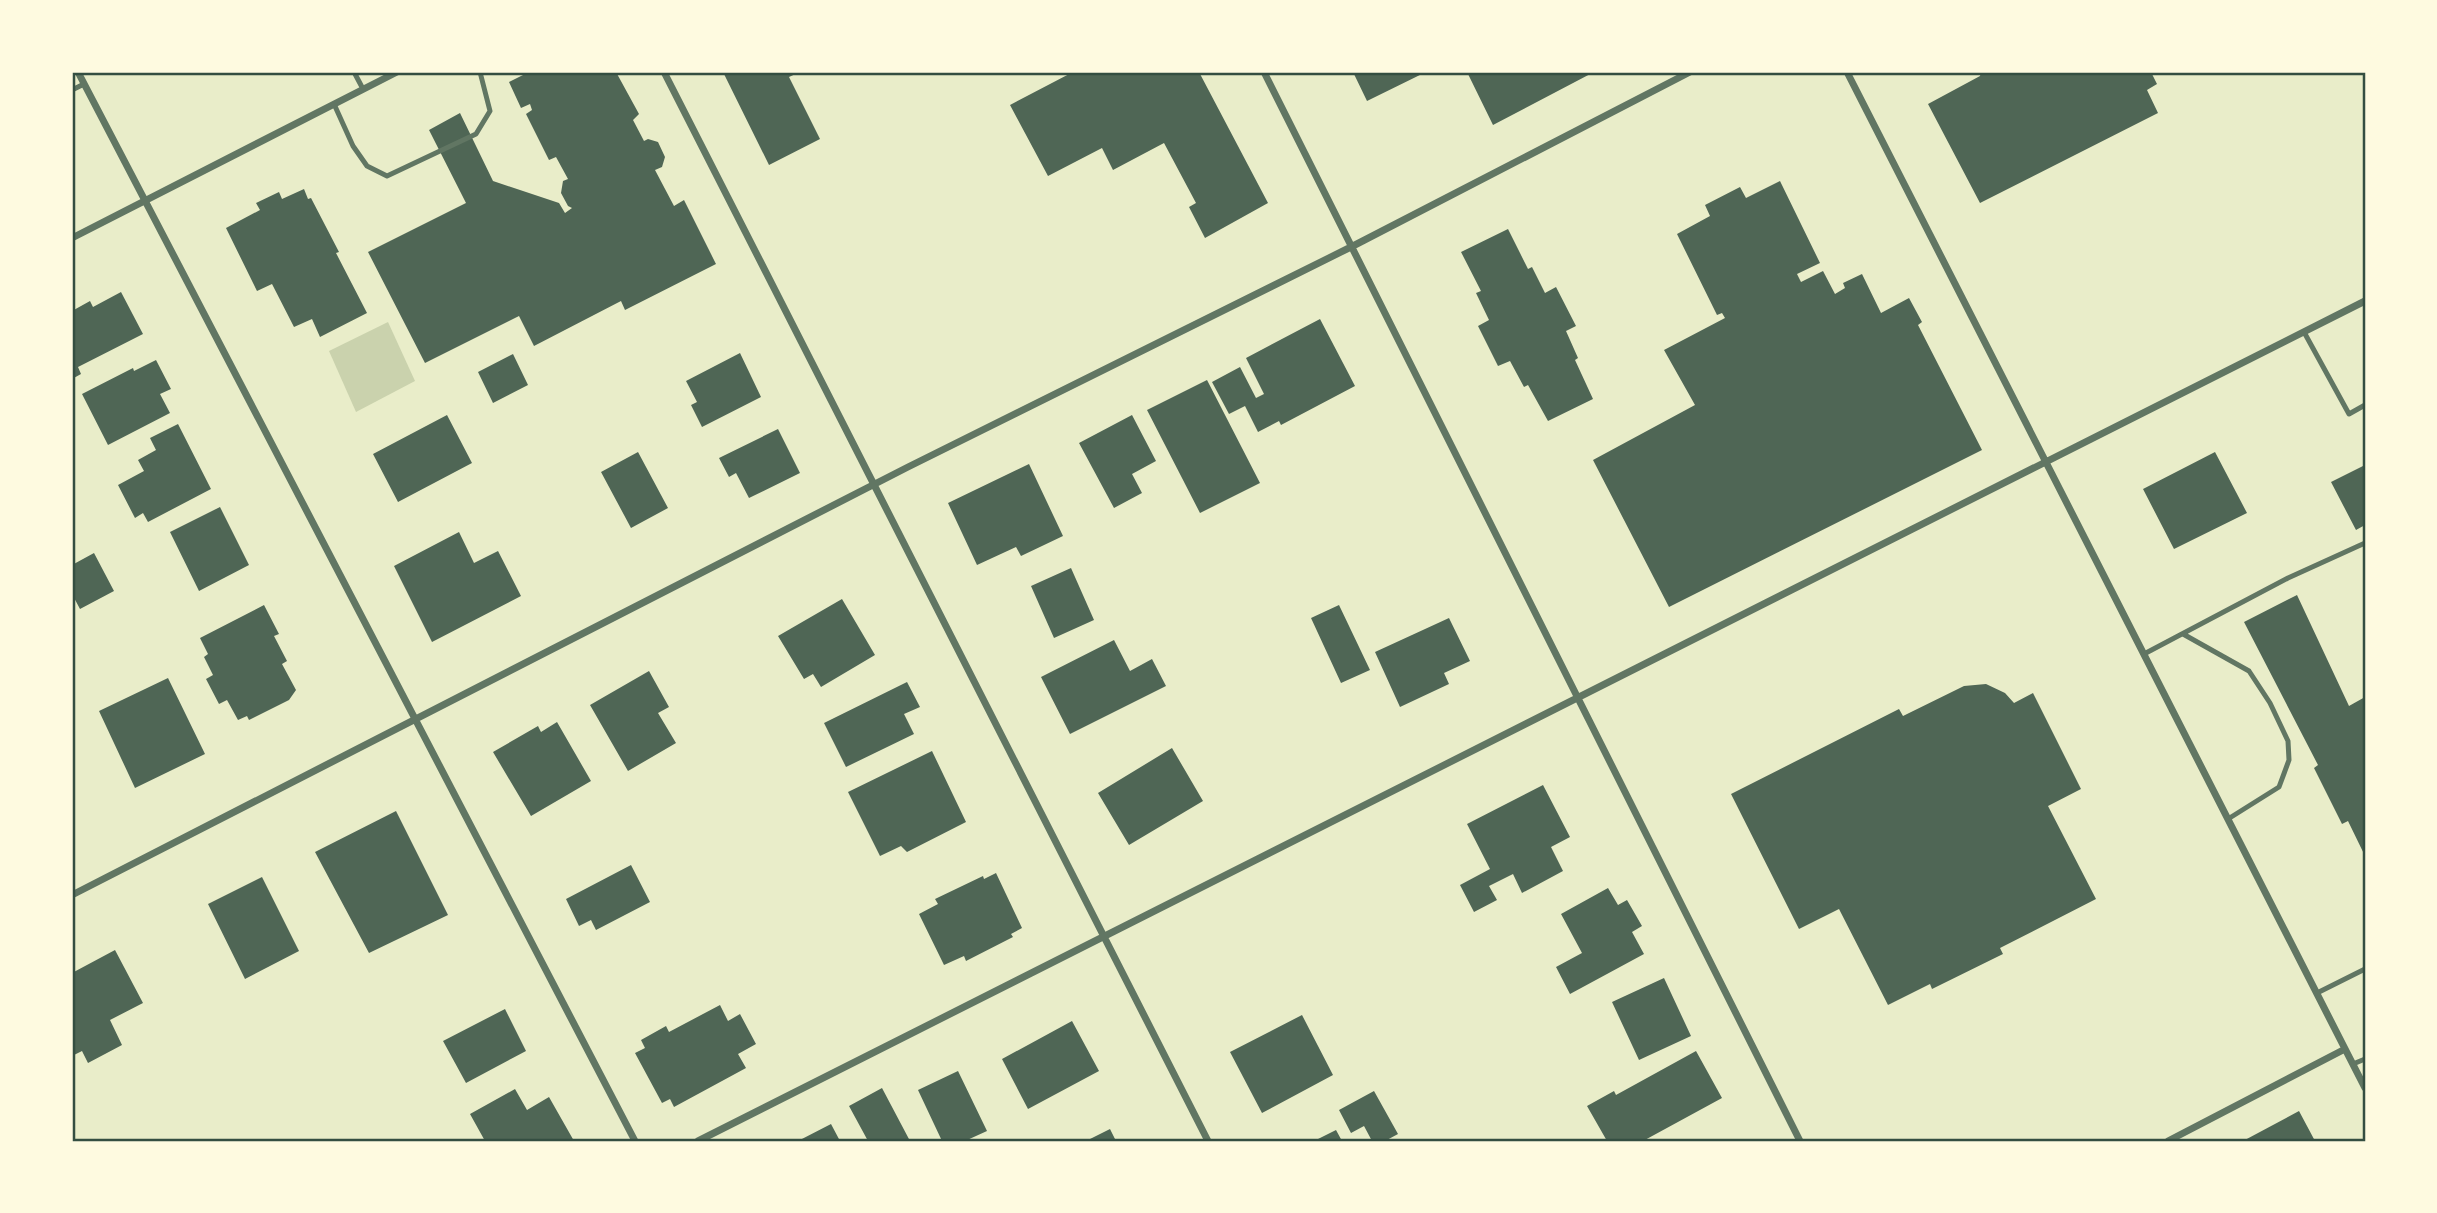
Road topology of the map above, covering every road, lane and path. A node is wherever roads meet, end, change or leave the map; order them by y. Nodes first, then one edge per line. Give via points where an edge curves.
1 (78, 72) edge
2 (354, 72) edge
3 (397, 72) edge
4 (480, 72) edge
5 (664, 72) edge
6 (1264, 72) edge
7 (1690, 72) edge
8 (1847, 72) edge
9 (84, 84) junction
10 (363, 89) junction
11 (72, 90) edge
12 (334, 104) junction
13 (144, 201) junction
14 (72, 238) edge
15 (1351, 247) junction
16 (2365, 300) edge
17 (2304, 332) junction
18 (2365, 405) edge
19 (2047, 463) junction
20 (874, 485) junction
21 (2365, 543) edge
22 (2183, 634) junction
23 (2144, 654) junction
24 (1577, 699) junction
25 (416, 720) junction
26 (2228, 819) junction
27 (72, 895) edge
28 (1104, 935) junction
29 (2365, 970) edge
30 (2317, 993) junction
31 (2345, 1049) junction
32 (2365, 1059) edge
33 (2353, 1064) junction
34 (2365, 1088) edge
35 (635, 1141) edge
36 (698, 1141) edge
37 (1208, 1141) edge
38 (1800, 1141) edge
39 (2168, 1141) edge

1 - 9 street
2 - 10 lane
3 - 10 street
4 - 12 lane via 490,111 476,134 387,176 367,166
5 - 20 street
6 - 15 street
7 - 15 street
8 - 19 street
9 - 11 lane
9 - 13 street
10 - 12 street
12 - 13 street
13 - 14 street
13 - 25 street
15 - 20 street
15 - 24 street
16 - 17 street
17 - 18 lane via 2349,414
17 - 19 street
19 - 23 street
19 - 24 street
20 - 25 street
20 - 28 street
21 - 22 lane
22 - 23 lane
22 - 26 lane via 2249,671 2288,741 2289,760 2279,787
23 - 26 street
24 - 28 street
24 - 38 street
25 - 27 street
25 - 35 street
26 - 30 street
28 - 36 street
28 - 37 street
29 - 30 lane
30 - 31 street
31 - 33 street
31 - 39 street
32 - 33 lane
33 - 34 street

